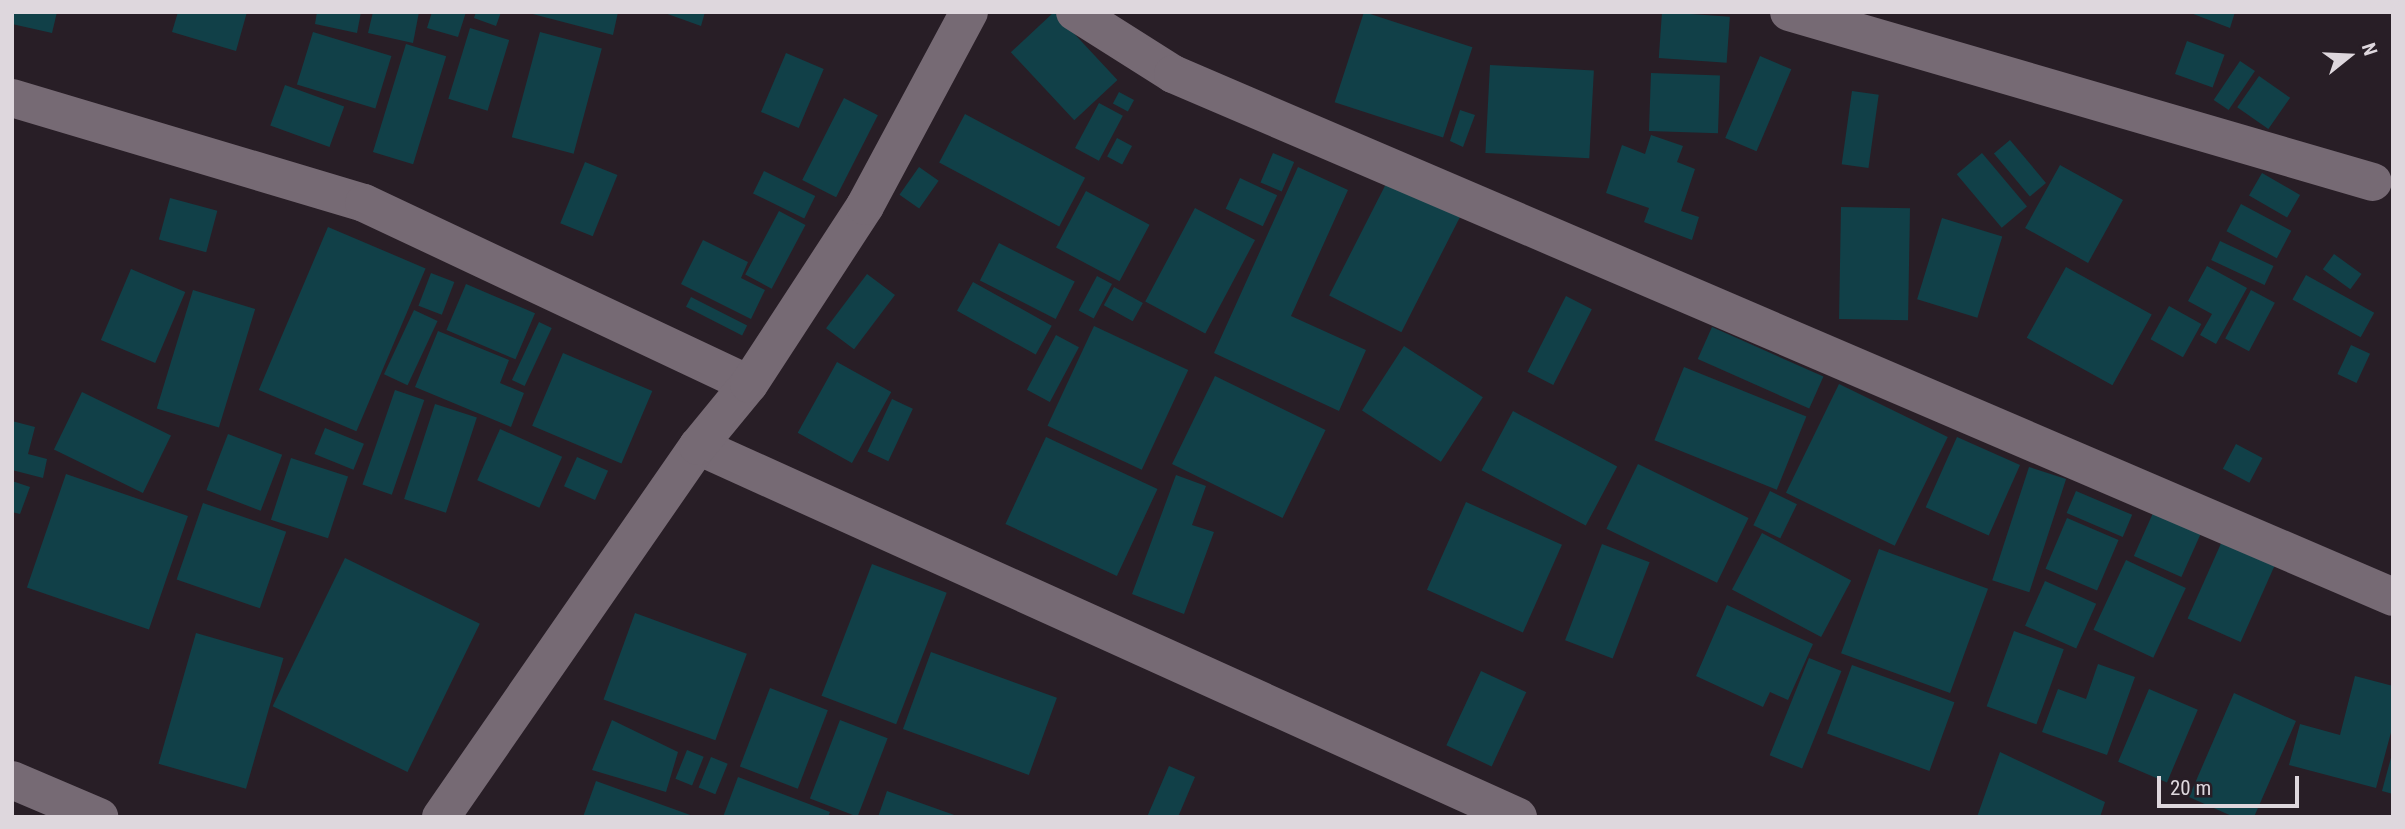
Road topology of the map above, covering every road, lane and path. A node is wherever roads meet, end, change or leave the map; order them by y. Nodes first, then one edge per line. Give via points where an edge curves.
1 (968, 12) edge
2 (1075, 12) edge
3 (1789, 12) edge
4 (12, 98) edge
5 (2373, 182) dead end
6 (749, 384) junction
7 (698, 446) junction
8 (2393, 597) edge
9 (12, 780) edge
10 (99, 817) edge
11 (441, 817) edge
12 (1518, 817) edge

1 - 6 street via 865,205
2 - 8 street via 1173,74
3 - 5 street
4 - 6 street via 364,203
6 - 7 street
7 - 11 street
7 - 12 street
9 - 10 street

